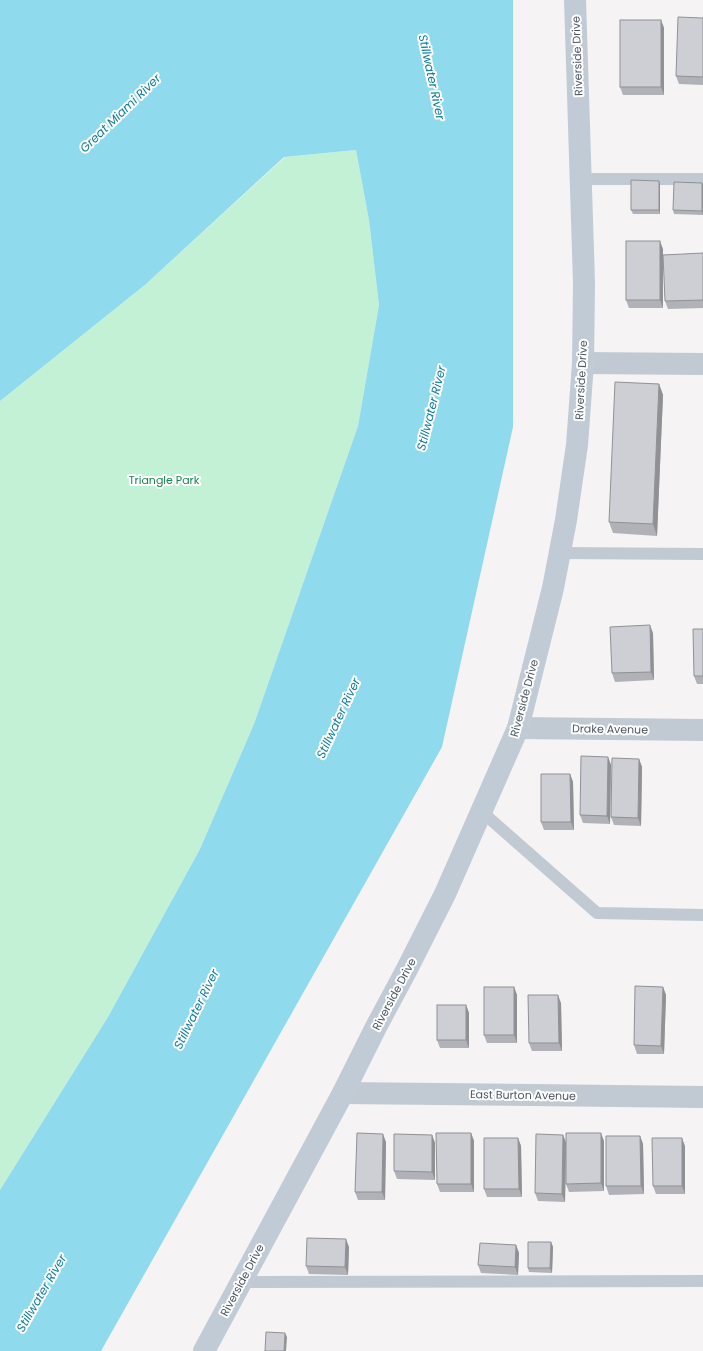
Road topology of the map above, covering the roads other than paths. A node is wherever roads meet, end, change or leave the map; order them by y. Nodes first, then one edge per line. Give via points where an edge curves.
1 (575, 0) edge
2 (581, 179) junction
3 (703, 180) edge
4 (583, 362) junction
5 (703, 364) edge
6 (560, 553) junction
7 (703, 554) edge
8 (518, 728) junction
9 (703, 730) edge
10 (481, 811) junction
11 (703, 915) edge
12 (343, 1093) junction
13 (703, 1097) edge
14 (703, 1281) edge
15 (242, 1282) junction
16 (204, 1351) edge

1 - 2 main road, Riverside Drive
2 - 3 lane
2 - 4 main road, Riverside Drive
4 - 5 street
4 - 6 main road, Riverside Drive via 577,445
6 - 7 lane
6 - 8 main road, Riverside Drive
8 - 9 street, Drake Avenue
8 - 10 main road, Riverside Drive
10 - 11 lane via 597,913
10 - 12 main road, Riverside Drive via 445,894
12 - 13 street, East Burton Avenue
12 - 15 main road, Riverside Drive
14 - 15 lane
15 - 16 main road, Riverside Drive

